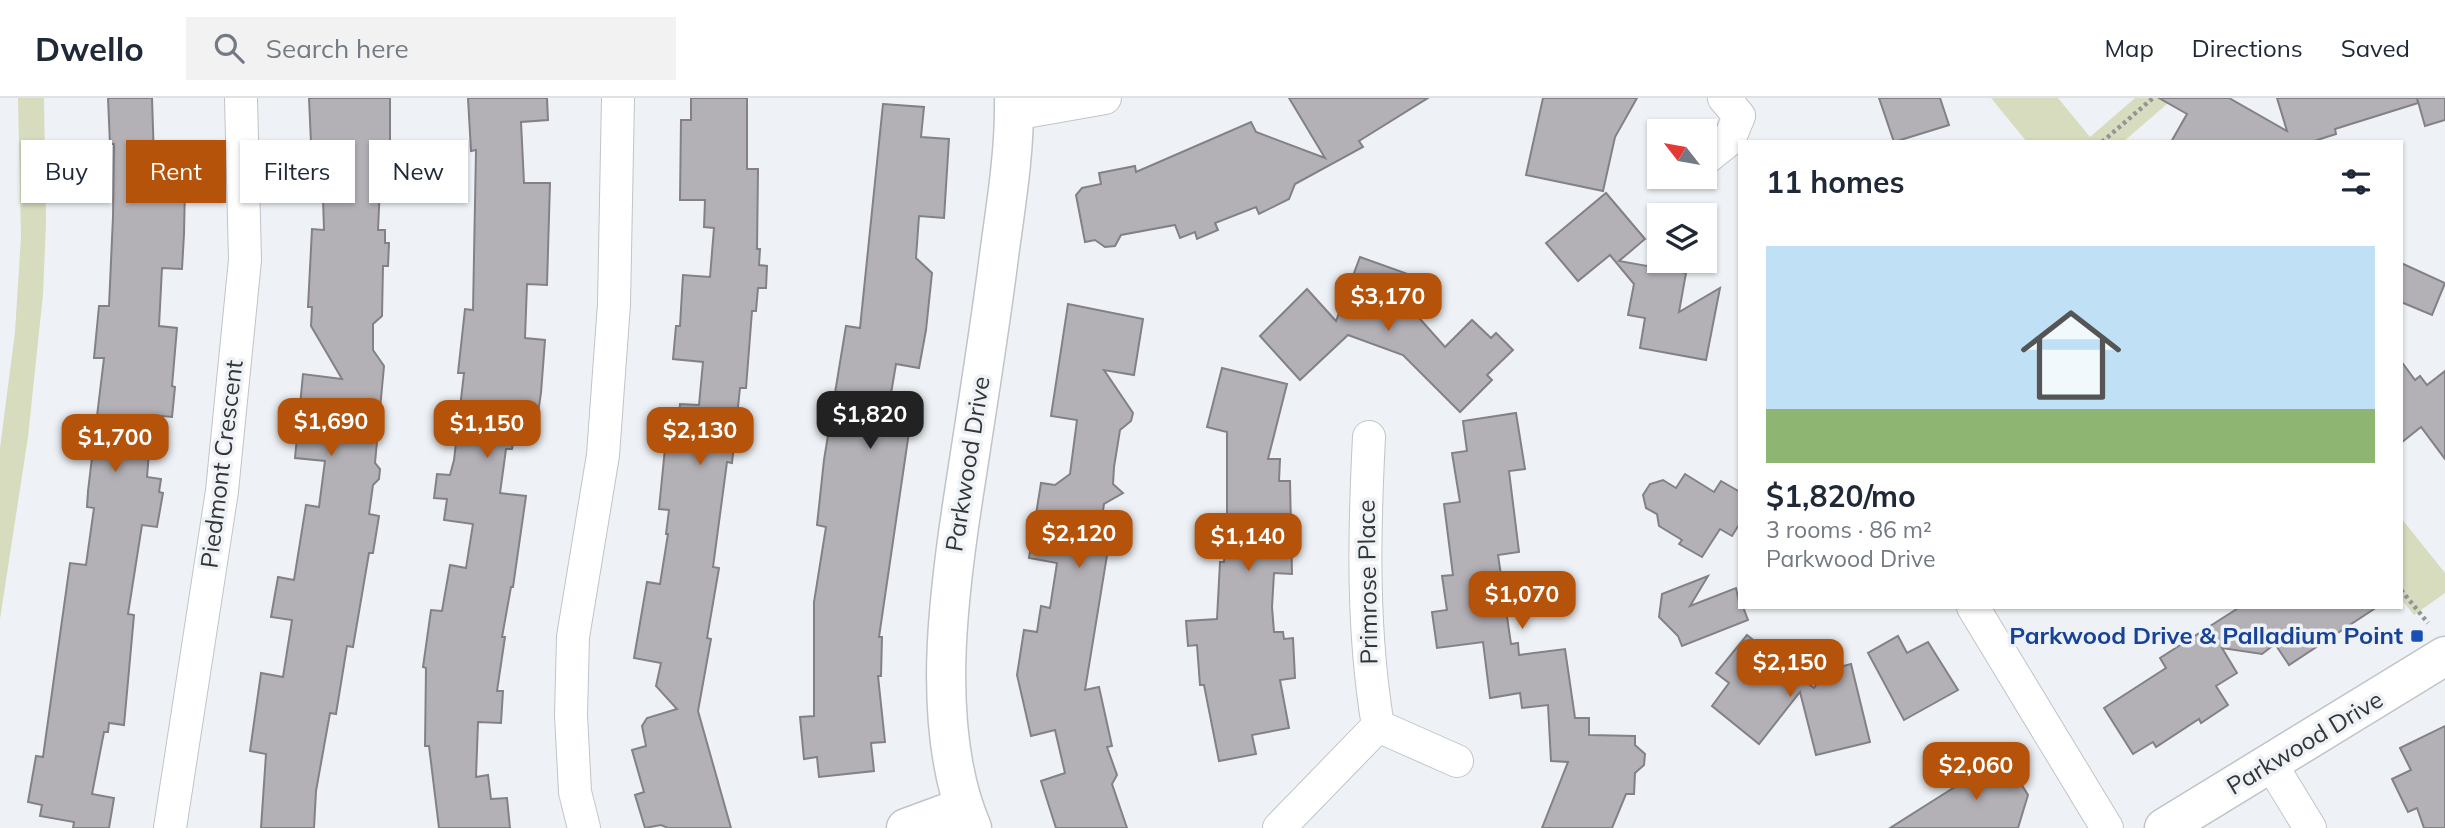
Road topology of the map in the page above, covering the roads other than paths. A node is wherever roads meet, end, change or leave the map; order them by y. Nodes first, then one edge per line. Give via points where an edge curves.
1 (241, 98) edge
2 (618, 98) edge
3 (1105, 98) edge
4 (1724, 98) edge
5 (1014, 106) edge
6 (1717, 150) edge
7 (1369, 437) dead end
8 (1974, 609) edge
9 (2436, 639) edge
10 (1378, 726) junction
11 (1457, 761) dead end
12 (2272, 764) junction
13 (968, 818) edge
14 (170, 828) edge
15 (584, 828) edge
16 (906, 828) edge
17 (1279, 828) edge
18 (2107, 828) edge
19 (2164, 828) edge
20 (2310, 828) edge

1 - 14 street, Piedmont Crescent via 243,274 222,491
2 - 15 street via 614,304 603,455 573,637 575,792
3 - 5 street
4 - 6 street via 1739,116 1729,140
5 - 13 street, Parkwood Drive via 1010,181 951,574 946,651 949,726
7 - 10 street, Primrose Place via 1367,660
8 - 18 street
9 - 12 street, Parkwood Drive
10 - 11 street
10 - 17 street
12 - 19 street, Parkwood Drive
12 - 20 street
13 - 16 street

